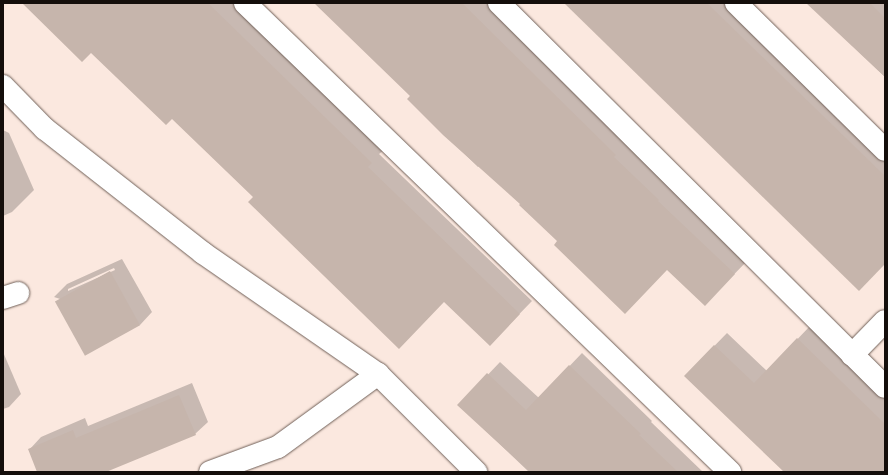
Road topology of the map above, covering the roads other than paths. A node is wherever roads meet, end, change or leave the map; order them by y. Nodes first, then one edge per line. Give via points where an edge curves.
1 (245, 3) edge
2 (499, 3) edge
3 (736, 3) edge
4 (3, 86) edge
5 (885, 150) edge
6 (885, 321) edge
7 (852, 355) junction
8 (378, 374) junction
9 (885, 387) edge
10 (210, 472) edge
11 (476, 472) edge
12 (730, 472) edge

1 - 12 street
2 - 7 street
3 - 5 street
4 - 8 street via 45,129 203,253
6 - 7 street
7 - 9 street
8 - 10 street via 278,447
8 - 11 street

